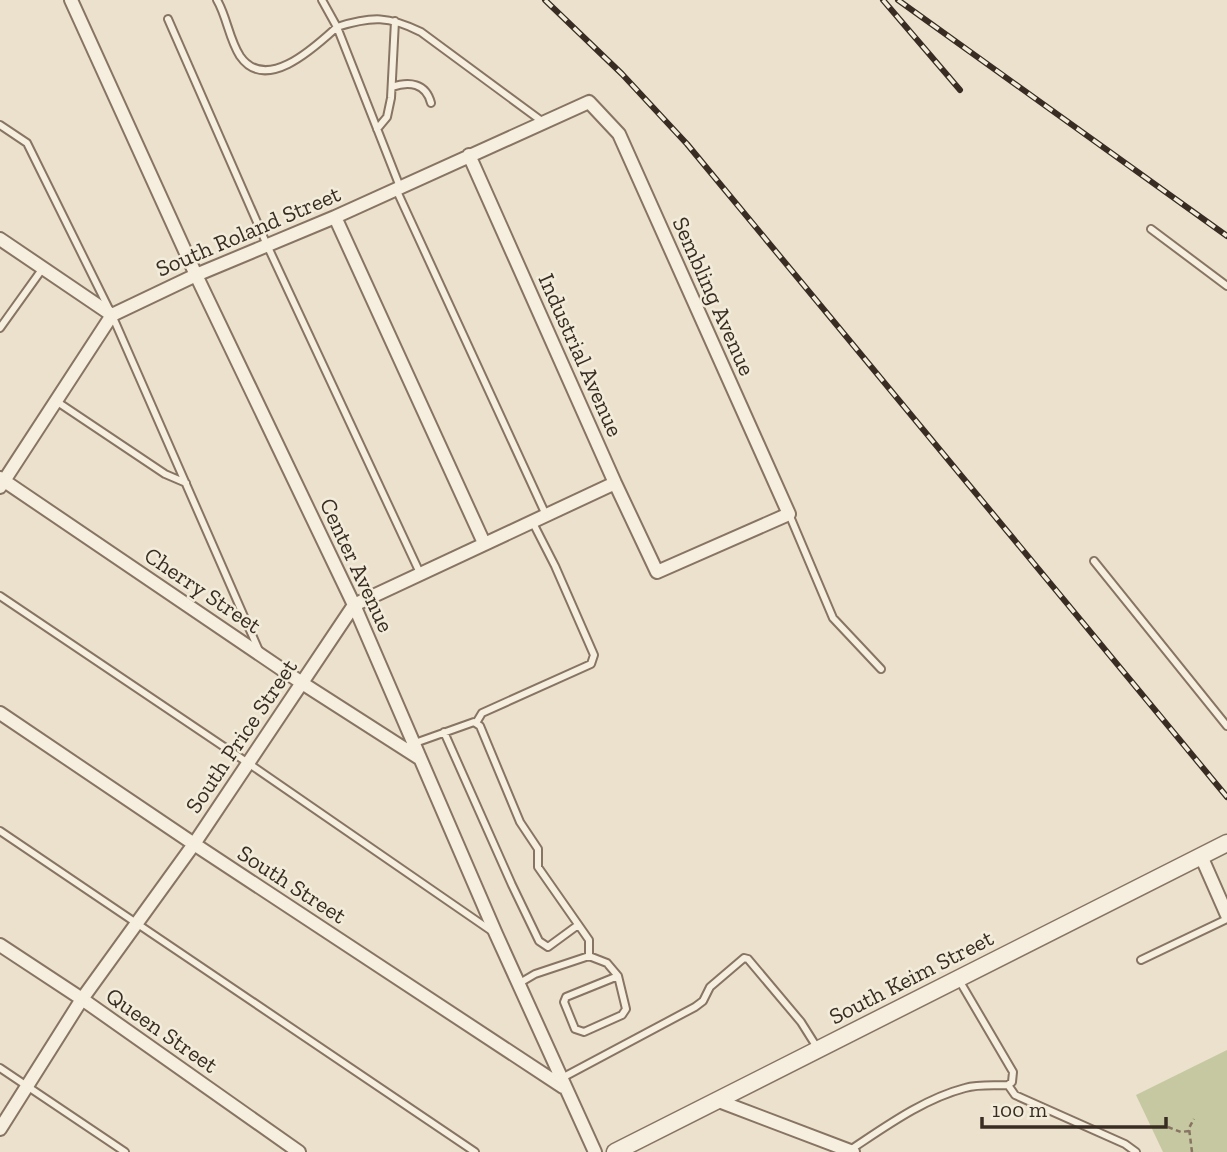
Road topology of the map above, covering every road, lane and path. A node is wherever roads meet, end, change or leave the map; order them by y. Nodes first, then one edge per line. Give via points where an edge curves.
1 (71, 0) edge
2 (217, 0) edge
3 (322, 0) edge
4 (168, 19) dead end
5 (395, 20) junction
6 (337, 27) junction
7 (392, 87) junction
8 (589, 102) joint
9 (431, 103) dead end
10 (543, 122) junction
11 (0, 125) edge
12 (377, 129) junction
13 (469, 155) junction
14 (398, 188) junction
15 (335, 217) junction
16 (1151, 229) dead end
17 (0, 239) edge
18 (267, 245) junction
19 (43, 268) junction
20 (196, 275) junction
21 (1227, 286) edge
22 (112, 315) junction
23 (0, 328) edge
24 (56, 401) junction
25 (1, 481) edge
26 (186, 483) junction
27 (615, 483) junction
28 (789, 514) junction
29 (546, 515) junction
30 (532, 521) junction
31 (484, 543) junction
32 (1094, 561) dead end
33 (420, 573) junction
34 (0, 596) edge
35 (354, 604) junction
36 (261, 655) junction
37 (881, 669) dead end
38 (302, 682) junction
39 (0, 713) edge
40 (476, 723) junction
41 (1227, 726) edge
42 (444, 732) junction
43 (409, 746) junction
44 (248, 763) junction
45 (0, 831) edge
46 (1227, 843) edge
47 (194, 844) junction
48 (1202, 856) junction
49 (1227, 917) edge
50 (137, 923) junction
51 (578, 925) junction
52 (496, 934) junction
53 (0, 945) edge
54 (589, 956) junction
55 (1141, 960) dead end
56 (618, 976) junction
57 (958, 978) junction
58 (518, 984) junction
59 (82, 999) junction
60 (818, 1049) junction
61 (0, 1069) edge
62 (562, 1083) junction
63 (1008, 1085) junction
64 (28, 1087) junction
65 (716, 1100) junction
66 (1194, 1118) dead end
67 (1168, 1127) dead end
68 (0, 1129) edge
69 (1189, 1131) junction
70 (851, 1151) edge
71 (125, 1152) edge
72 (299, 1152) edge
73 (475, 1152) edge
74 (594, 1152) edge
75 (615, 1152) edge
76 (1136, 1152) edge
77 (1192, 1152) edge

1 - 20 street, Center Avenue
2 - 6 lane via 239,55 255,68 278,68 297,60
3 - 6 lane
4 - 18 lane
5 - 6 lane via 374,18
5 - 7 lane
5 - 10 lane via 421,32
6 - 12 lane
7 - 9 lane via 416,84 427,92
7 - 12 lane via 387,117
8 - 10 street, South Roland Street
8 - 28 street, Sembling Avenue via 619,134
10 - 13 street, South Roland Street
11 - 22 lane via 27,143
12 - 14 lane
13 - 14 street, South Roland Street
13 - 27 street, Industrial Avenue
14 - 15 street, South Roland Street
14 - 29 lane
15 - 18 street, South Roland Street
15 - 31 street
16 - 21 lane
17 - 19 street
18 - 20 street, South Roland Street
18 - 33 lane
19 - 22 street
19 - 23 lane
20 - 22 street, South Roland Street
20 - 35 street, Center Avenue
22 - 24 street
22 - 26 lane
24 - 25 street
24 - 26 lane via 164,474
25 - 36 street, Cherry Street
26 - 36 lane
27 - 28 street, Industrial Avenue via 657,572
27 - 29 street
28 - 37 lane via 834,618
29 - 30 street
30 - 31 street
30 - 40 lane via 594,655 591,664 482,713
31 - 33 street
32 - 41 lane
33 - 35 street
34 - 44 lane
35 - 38 street, South Price Street
35 - 43 street, Center Avenue
36 - 38 street, Cherry Street
38 - 43 street, Cherry Street
38 - 44 street, South Price Street
39 - 47 street, South Street
40 - 42 lane
40 - 51 lane via 520,822 538,849 542,876
42 - 43 lane
42 - 51 lane via 539,941 548,947
43 - 52 street, Center Avenue via 419,758
44 - 47 street, South Price Street
44 - 52 lane
45 - 50 lane
46 - 48 street, South Keim Street
47 - 50 street, South Price Street
47 - 62 street, South Street
48 - 49 street
48 - 57 street, South Keim Street
49 - 55 lane
50 - 59 street, South Price Street
50 - 73 lane
51 - 54 lane via 589,940
52 - 58 street, Center Avenue
53 - 59 street, Queen Street
54 - 56 lane via 607,962
54 - 58 lane
56 - 56 lane via 626,1009 622,1015 584,1032 575,1029 566,997
57 - 60 street, South Keim Street
57 - 63 lane via 1013,1072
58 - 62 street, Center Avenue
59 - 64 street, South Price Street
59 - 72 street, Queen Street
60 - 62 lane via 801,1022 744,958 710,987 704,1001
60 - 65 street, South Keim Street
61 - 64 lane
62 - 74 street, Center Avenue
63 - 70 lane via 972,1086 945,1095
63 - 76 lane via 1015,1095
64 - 68 street, South Price Street
64 - 71 lane
65 - 70 street
65 - 75 street, South Keim Street
66 - 69 path
67 - 69 path
69 - 77 path

